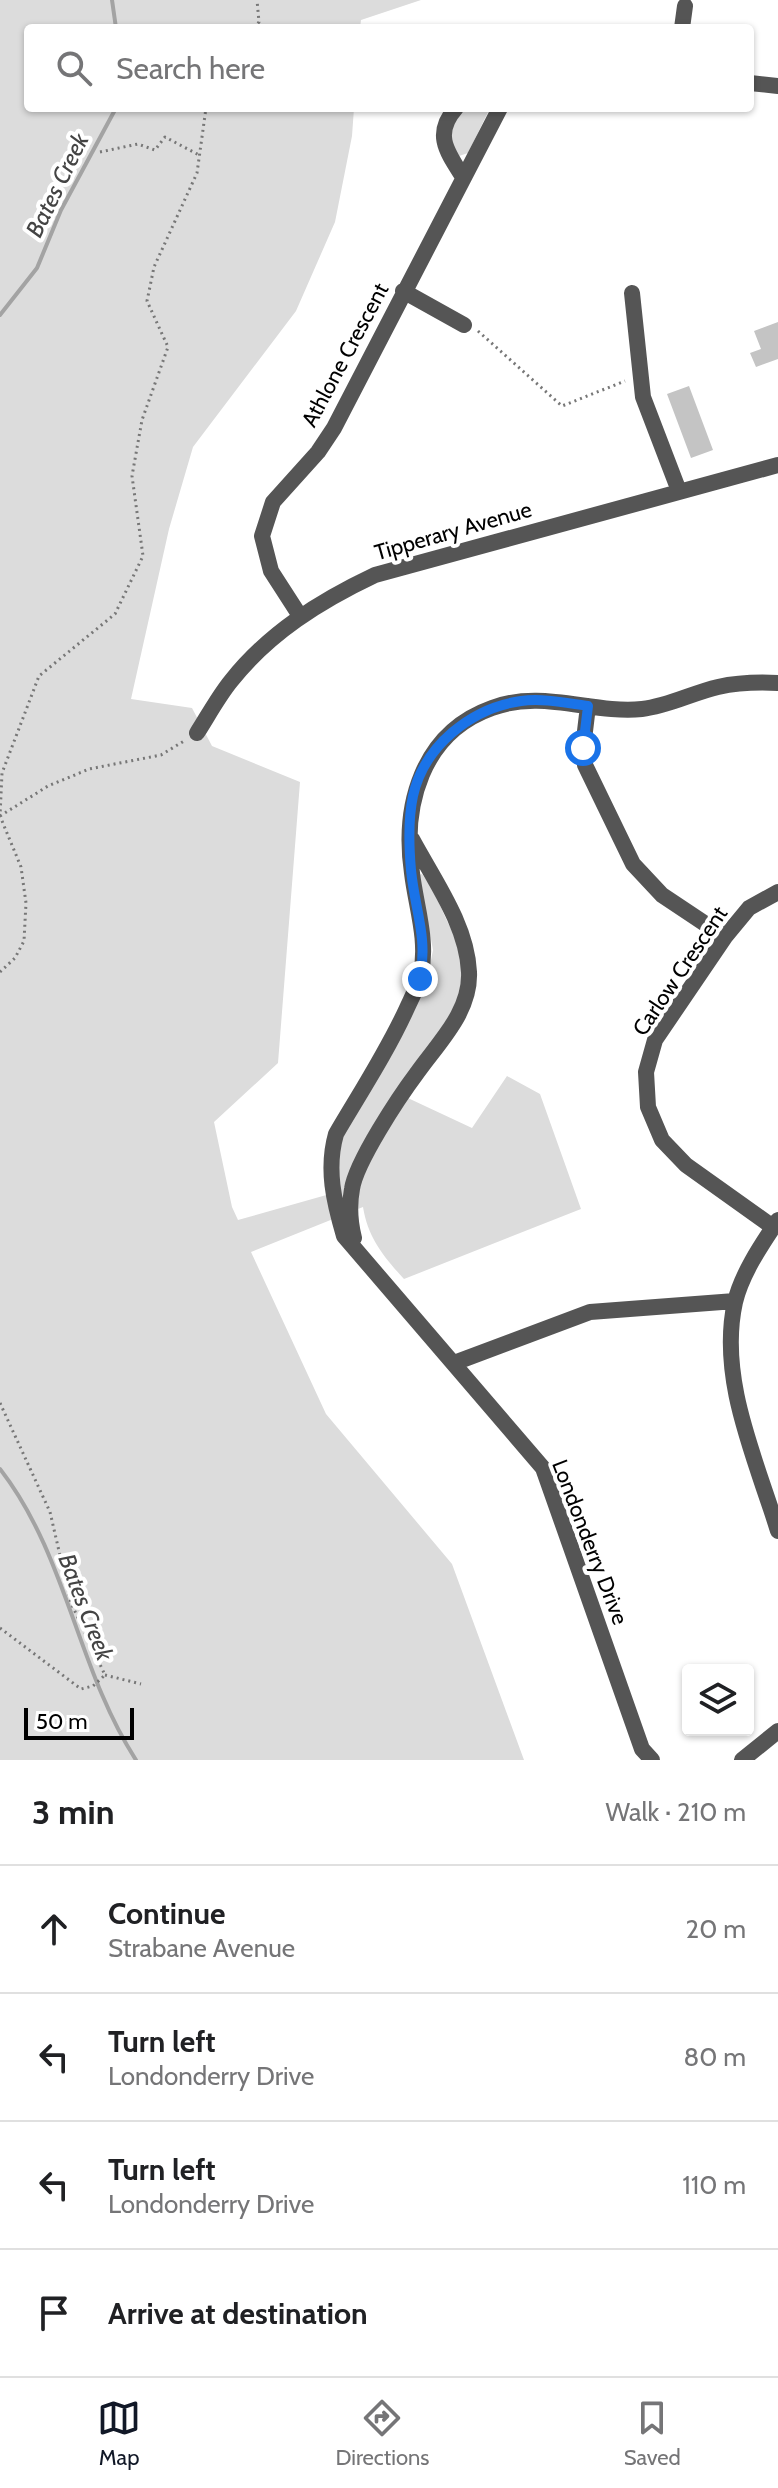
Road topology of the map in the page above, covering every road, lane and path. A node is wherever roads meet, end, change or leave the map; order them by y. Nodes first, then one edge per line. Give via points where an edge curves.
1 (257, 0) edge
2 (685, 6) dead end
3 (257, 24) edge
4 (683, 24) edge
5 (754, 83) edge
6 (778, 86) edge
7 (205, 112) edge
8 (452, 112) edge
9 (498, 112) edge
10 (100, 152) dead end
11 (199, 155) junction
12 (463, 177) junction
13 (403, 291) junction
14 (632, 293) dead end
15 (464, 325) joint
16 (640, 374) junction
17 (778, 465) edge
18 (679, 491) junction
19 (300, 616) junction
20 (778, 683) edge
21 (588, 706) junction
22 (197, 733) joint
23 (0, 816) edge
24 (410, 835) junction
25 (778, 892) edge
26 (725, 937) junction
27 (0, 972) edge
28 (776, 1223) edge
29 (356, 1251) junction
30 (735, 1301) junction
31 (454, 1363) junction
32 (0, 1403) edge
33 (778, 1531) edge
34 (0, 1628) edge
35 (105, 1675) junction
36 (141, 1684) dead end
37 (778, 1731) edge
38 (652, 1760) edge
39 (742, 1760) edge

1 - 3 path
2 - 4 street
5 - 6 street
7 - 11 path
8 - 12 street via 442,135
9 - 12 street, Athlone Crescent
10 - 11 path via 138,144 155,150 165,137
11 - 23 path via 197,173 154,267 147,301 168,347 142,420 132,476 143,556 115,614 39,676 2,773
12 - 13 street, Athlone Crescent
13 - 15 street
13 - 19 street, Athlone Crescent via 334,428 273,502 262,536 271,571
14 - 16 street
15 - 16 path via 562,406
16 - 18 street via 643,397
17 - 18 street, Tipperary Avenue
18 - 19 street, Tipperary Avenue via 375,575
19 - 22 street, Tipperary Avenue via 230,682
20 - 21 street, Londonderry Drive via 719,687 641,709
21 - 24 street, Londonderry Drive via 522,701 491,708 460,726 435,749 413,794
21 - 26 street via 585,765 633,864 662,895
22 - 23 path via 161,755 89,769 48,786
23 - 27 path via 21,867 26,903 24,941
24 - 29 street, Londonderry Drive via 425,953 420,979 331,1150 332,1197 344,1236
24 - 29 street via 466,946 470,976 465,1000 448,1032 363,1160 352,1188
25 - 26 street, Carlow Crescent via 749,908
26 - 28 street, Carlow Crescent via 655,1040 646,1072 648,1107 662,1140 686,1165
28 - 30 street
29 - 31 street, Londonderry Drive
30 - 31 street via 590,1312
30 - 33 street via 732,1361 737,1399
31 - 38 street, Londonderry Drive via 543,1468 642,1749
32 - 35 path via 50,1512 71,1603
34 - 35 path via 81,1689
35 - 36 path
37 - 39 street

